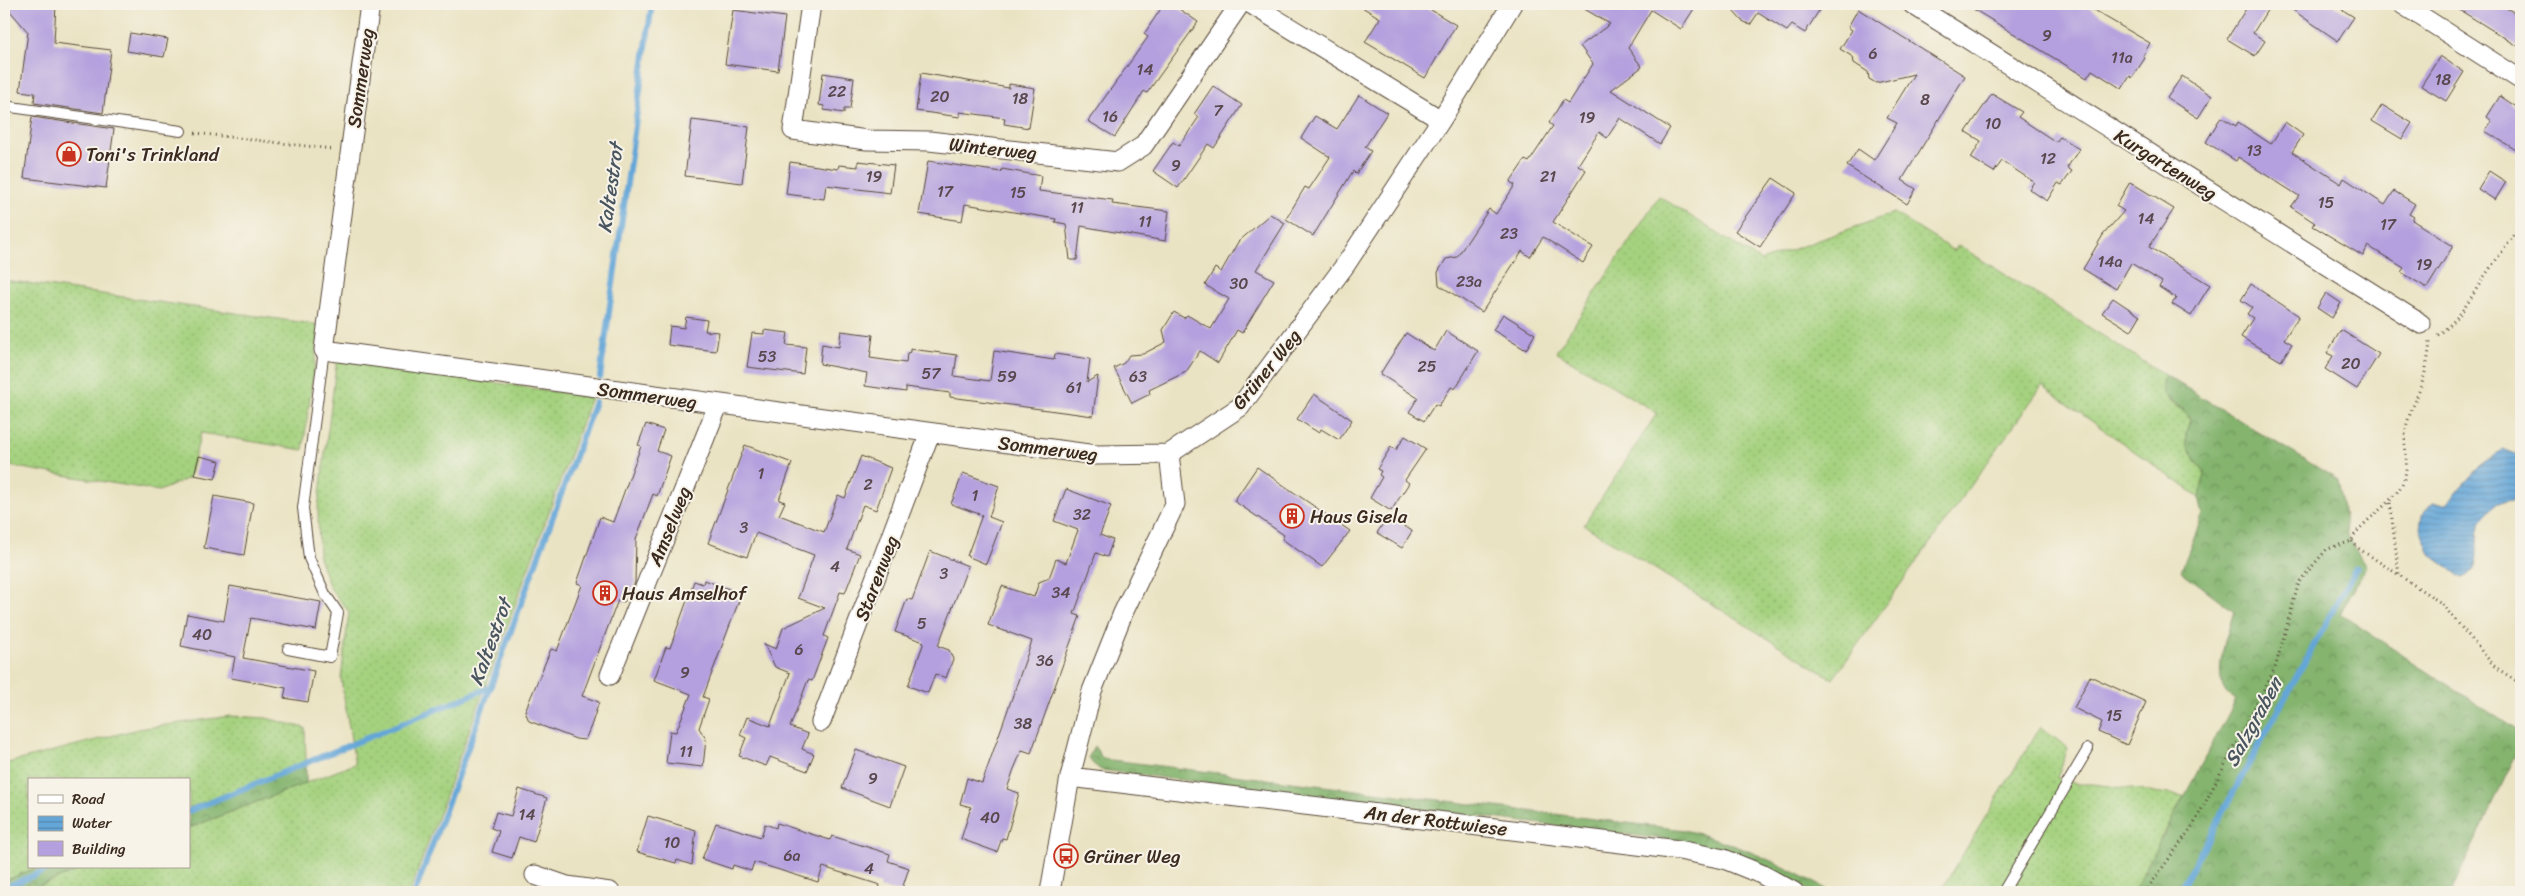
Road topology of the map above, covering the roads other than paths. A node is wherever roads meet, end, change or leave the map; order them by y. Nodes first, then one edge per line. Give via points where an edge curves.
1 (370, 4) edge
2 (812, 4) edge
3 (1240, 4) edge
4 (1250, 4) edge
5 (1512, 4) edge
6 (1912, 4) edge
7 (2402, 4) edge
8 (2521, 80) edge
9 (4, 106) edge
10 (1441, 120) junction
11 (181, 131) road end
12 (2421, 324) road end
13 (324, 350) junction
14 (718, 405) junction
15 (930, 433) junction
16 (1169, 454) junction
17 (288, 649) dead end
18 (610, 676) dead end
19 (821, 722) dead end
20 (2088, 749) dead end
21 (1070, 776) junction
22 (535, 874) dead end
23 (566, 889) edge
24 (610, 892) edge
25 (1050, 892) edge
26 (1794, 892) edge
27 (2003, 892) edge

1 - 13 street, Sommerweg
2 - 3 street, Winterweg via 793,130 867,140 929,141 1118,162 1144,146
4 - 10 street
5 - 10 street, Grüner Weg
6 - 12 street, Kurgartenweg
7 - 8 street
9 - 11 lane
10 - 16 street, Grüner Weg via 1346,264 1240,408
13 - 14 street, Sommerweg
13 - 17 lane via 303,508 309,558 324,594 338,613 330,657
14 - 15 street, Sommerweg
14 - 18 street, Amselweg
15 - 16 street, Sommerweg via 1096,455
15 - 19 street, Starenweg
16 - 21 street via 1175,504 1123,613 1092,691
20 - 27 lane
21 - 25 street
21 - 26 street, An der Rottwiese via 1678,850 1724,859
22 - 23 street
23 - 24 street

